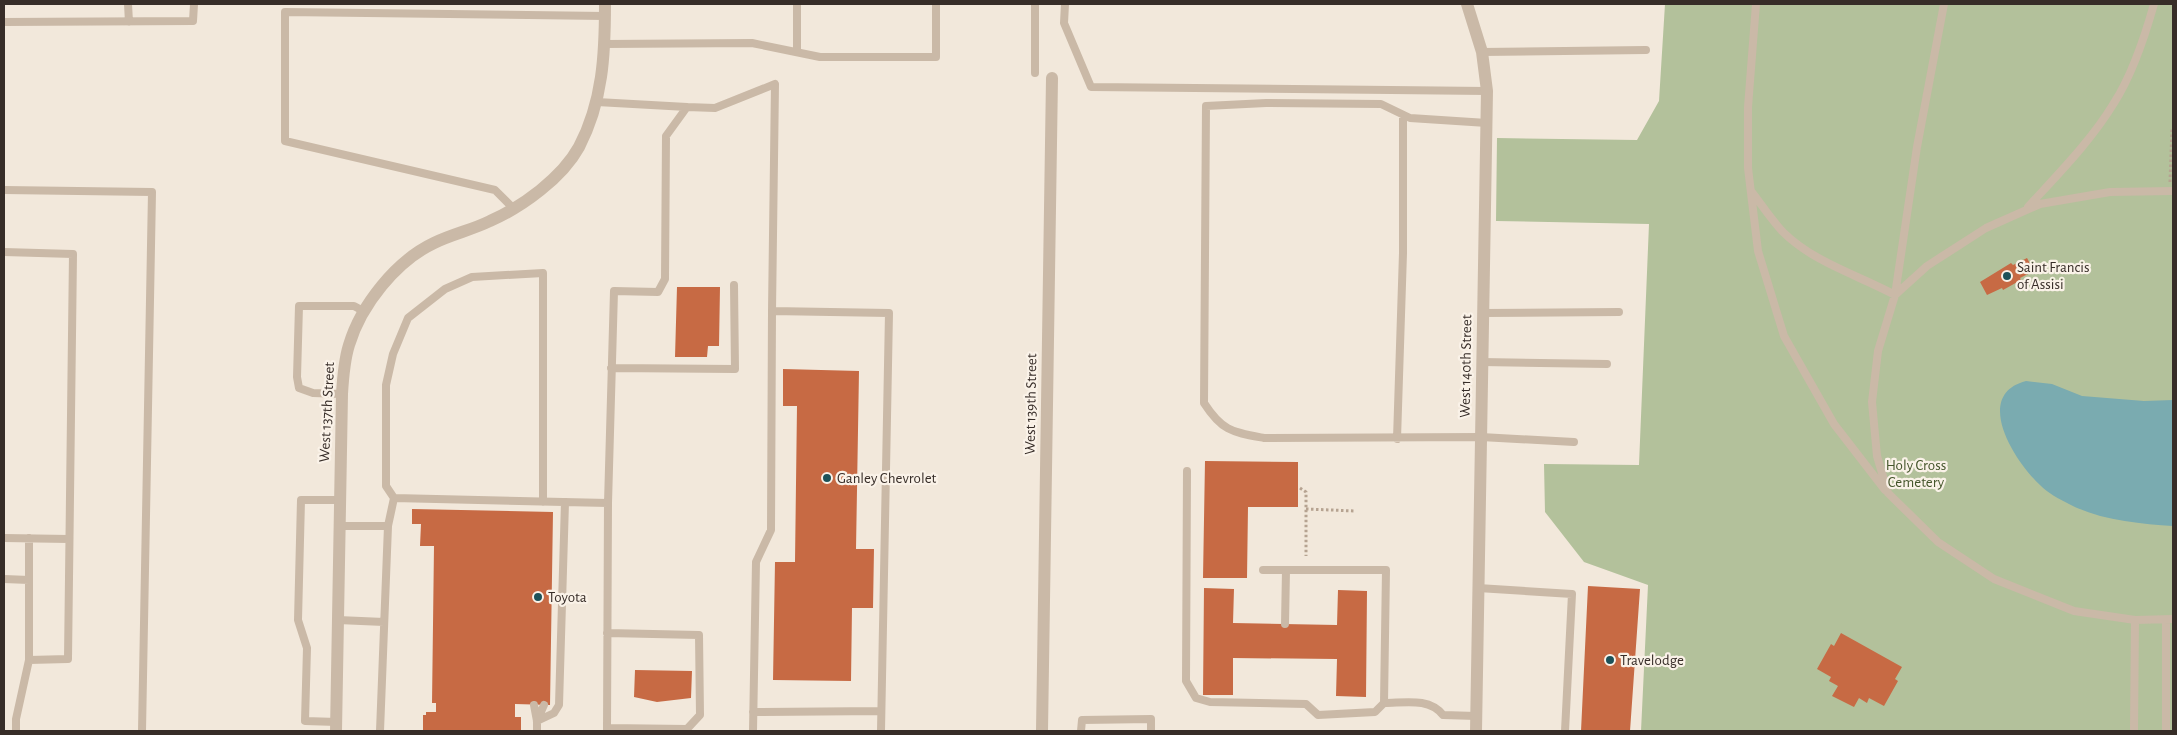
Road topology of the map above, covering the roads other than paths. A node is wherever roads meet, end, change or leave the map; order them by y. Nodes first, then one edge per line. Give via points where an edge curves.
1 (128, 4) edge
2 (194, 4) edge
3 (796, 4) edge
4 (936, 4) edge
5 (1034, 4) edge
6 (1065, 4) edge
7 (1467, 4) edge
8 (1756, 4) edge
9 (1944, 4) edge
10 (2154, 4) edge
11 (605, 10) edge
12 (4, 22) edge
13 (128, 22) junction
14 (605, 44) junction
15 (1646, 50) dead end
16 (797, 52) junction
17 (1482, 52) junction
18 (1035, 72) dead end
19 (1052, 78) dead end
20 (1487, 91) junction
21 (597, 102) junction
22 (687, 107) junction
23 (1403, 115) junction
24 (1487, 123) junction
25 (4, 190) edge
26 (2172, 190) edge
27 (1751, 191) junction
28 (2027, 208) junction
29 (514, 209) junction
30 (4, 252) edge
31 (734, 285) dead end
32 (1895, 295) junction
33 (772, 311) junction
34 (365, 312) junction
35 (1619, 312) dead end
36 (1483, 313) junction
37 (1482, 362) junction
38 (1608, 364) dead end
39 (611, 368) junction
40 (342, 394) junction
41 (1481, 437) junction
42 (1397, 439) junction
43 (1574, 442) dead end
44 (1187, 471) dead end
45 (1888, 493) junction
46 (394, 498) junction
47 (340, 500) junction
48 (543, 502) junction
49 (565, 502) junction
50 (608, 503) junction
51 (339, 526) junction
52 (388, 526) junction
53 (4, 538) edge
54 (29, 538) junction
55 (69, 539) junction
56 (1263, 570) dead end
57 (1286, 570) junction
58 (4, 579) edge
59 (29, 580) junction
60 (1478, 588) junction
61 (338, 620) junction
62 (2135, 620) junction
63 (2169, 620) edge
64 (384, 622) junction
65 (1286, 624) dead end
66 (607, 633) junction
67 (29, 660) junction
68 (534, 704) dead end
69 (544, 704) dead end
70 (1384, 704) junction
71 (881, 711) junction
72 (753, 712) junction
73 (1476, 716) junction
74 (537, 721) junction
75 (337, 726) edge
76 (607, 730) edge
77 (16, 731) edge
78 (142, 731) edge
79 (380, 731) edge
80 (537, 731) edge
81 (753, 731) edge
82 (881, 731) edge
83 (1042, 731) edge
84 (1082, 731) edge
85 (1151, 731) edge
86 (1476, 731) edge
87 (1565, 731) edge
88 (2134, 731) edge
89 (2166, 731) edge

1 - 13 lane
2 - 13 lane via 194,21
3 - 16 lane
4 - 16 lane via 936,57 820,57
5 - 18 lane
6 - 20 lane via 1064,23 1091,87
7 - 17 street, West 140th Street
8 - 27 lane via 1748,107
9 - 32 lane via 1917,147
10 - 28 lane via 2143,41 2115,103 2083,146
11 - 14 street, West 137th Street
11 - 29 lane via 285,12 286,142 495,190
12 - 13 lane
14 - 16 lane via 752,43
14 - 21 street, West 137th Street
15 - 17 lane
17 - 20 street, West 140th Street
19 - 83 street, West 139th Street
20 - 24 street, West 140th Street
21 - 22 lane
21 - 29 street, West 137th Street via 578,149 535,195
22 - 33 lane via 715,108 775,84
22 - 39 lane via 666,136 665,279 658,292 614,291
23 - 24 lane
23 - 42 lane via 1403,253
23 - 42 lane via 1381,104 1266,102 1206,106 1204,403 1215,420 1236,433 1264,438
24 - 36 street, West 140th Street
25 - 78 lane via 152,192
26 - 28 lane via 2110,192
27 - 32 lane via 1784,233 1820,260
27 - 45 lane via 1758,251 1784,336 1834,424
28 - 32 lane via 1986,228 1927,266
29 - 34 street, West 137th Street via 489,222 457,232 408,260 387,280
30 - 55 lane via 73,254
31 - 39 lane via 735,369
32 - 45 lane via 1878,351 1872,402 1877,456
33 - 71 lane via 889,313
33 - 72 lane via 771,530 756,562
34 - 40 street, West 137th Street via 349,345
34 - 40 lane via 354,306 299,306 299,388 313,393
35 - 36 lane
36 - 37 street, West 140th Street
37 - 38 lane
37 - 41 street, West 140th Street
39 - 50 lane
40 - 47 street, West 137th Street
41 - 42 lane
41 - 43 lane
41 - 60 street, West 140th Street
44 - 70 lane via 1186,681 1196,698 1210,702 1306,704 1318,714 1375,712
45 - 62 lane via 1938,542 1994,579 2074,611
46 - 48 lane
46 - 48 lane via 386,486 386,385 393,354 408,318 445,289 472,277 543,273
46 - 52 lane
47 - 51 street, West 137th Street
47 - 75 lane via 302,500 298,620 307,648 305,721
48 - 49 lane
49 - 50 lane
49 - 74 lane via 559,705 554,713
50 - 66 lane
51 - 52 lane
51 - 61 street, West 137th Street
52 - 64 lane
53 - 54 lane
54 - 55 lane
54 - 59 lane
55 - 67 lane via 68,659
56 - 57 lane
57 - 65 lane
57 - 70 lane via 1386,570
58 - 59 lane
59 - 67 lane
60 - 73 street, West 140th Street
60 - 87 lane via 1572,594
61 - 64 lane
61 - 75 street, West 137th Street
62 - 63 lane
62 - 88 lane
63 - 89 lane
64 - 79 lane
66 - 76 lane
66 - 76 lane via 699,634 700,715 687,729
67 - 77 lane
68 - 74 lane
69 - 74 lane
70 - 73 lane via 1427,703 1443,714
71 - 72 lane
71 - 82 lane
72 - 81 lane
73 - 86 street, West 140th Street
74 - 80 lane
84 - 85 lane via 1082,720 1151,719

